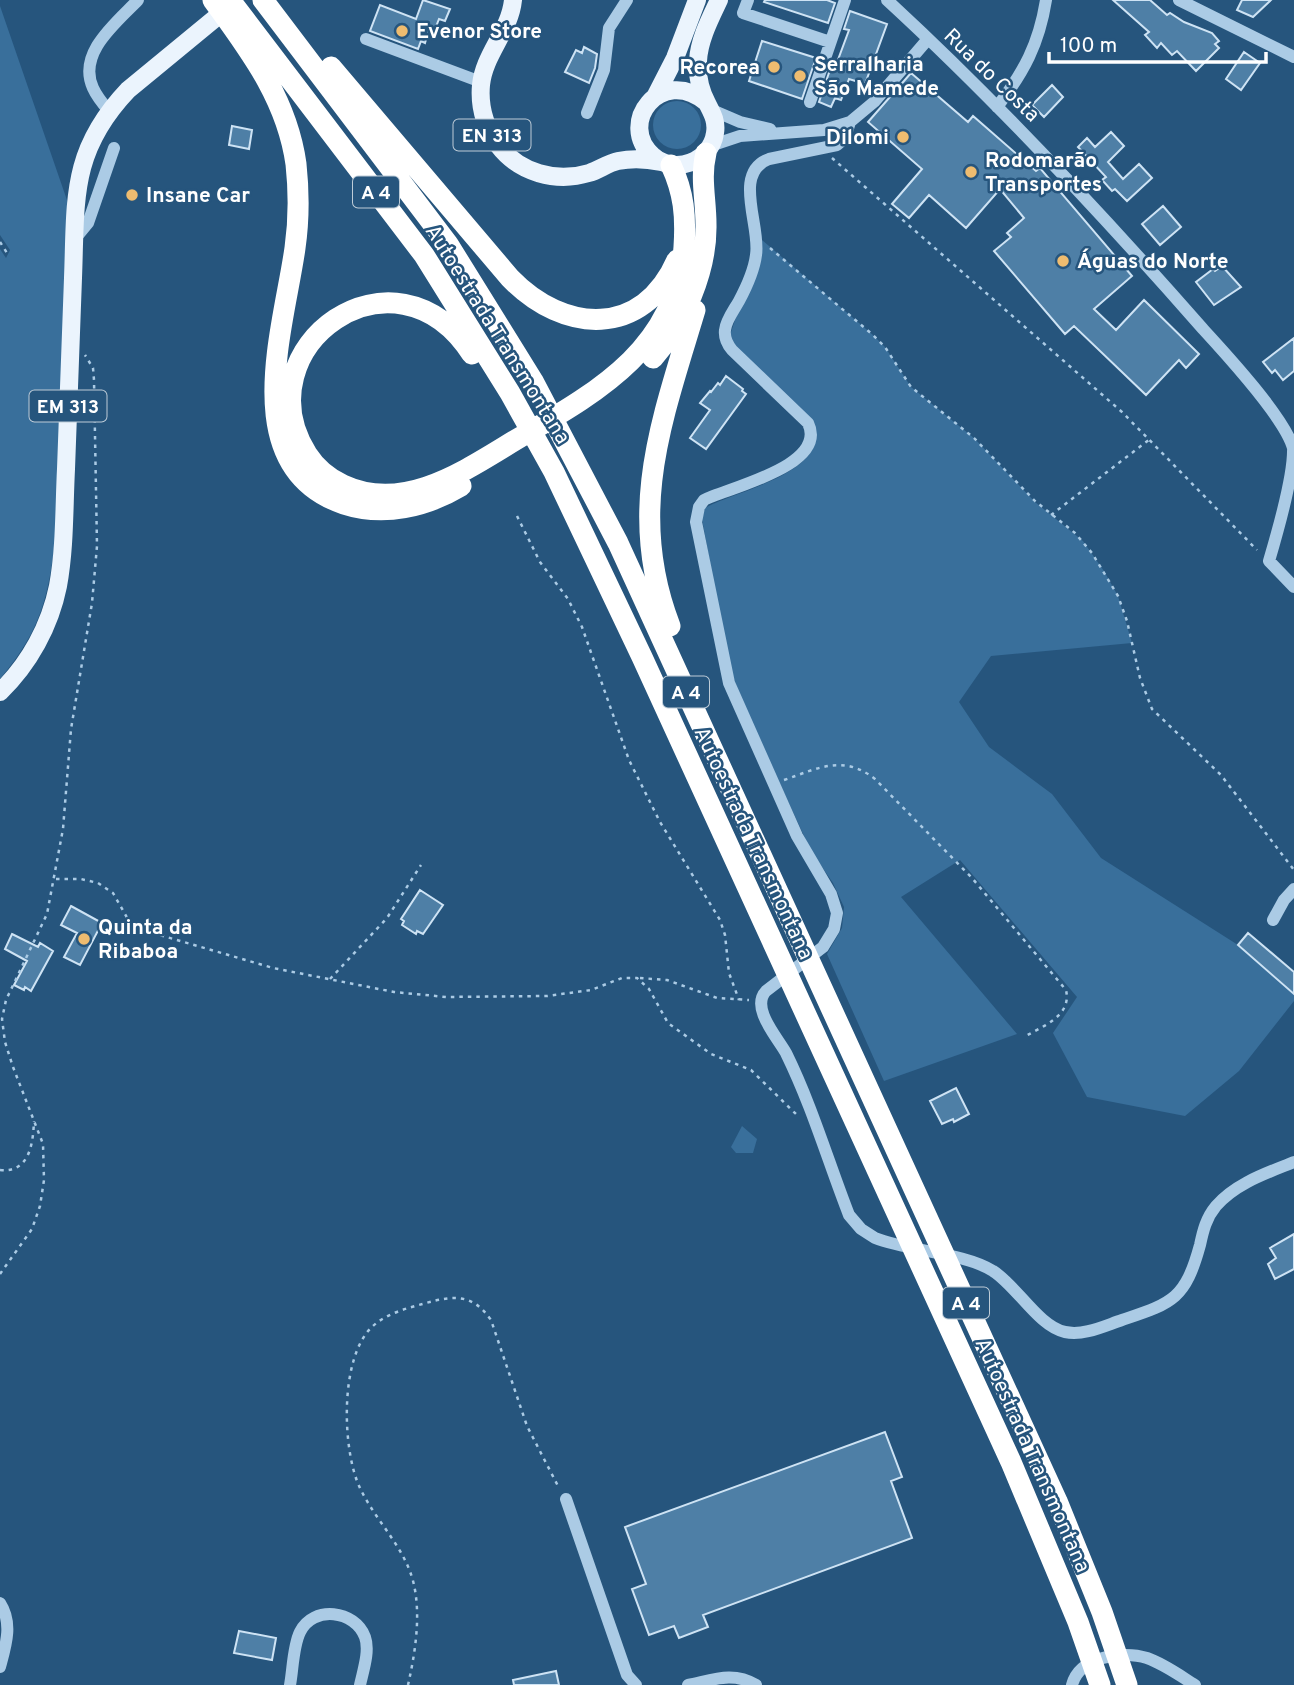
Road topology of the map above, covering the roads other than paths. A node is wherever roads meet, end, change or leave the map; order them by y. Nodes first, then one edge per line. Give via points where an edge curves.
1 (138, 0) edge
2 (213, 0) edge
3 (230, 0) edge
4 (237, 0) edge
5 (263, 0) edge
6 (278, 0) edge
7 (513, 0) edge
8 (628, 0) edge
9 (698, 0) edge
10 (719, 0) edge
11 (748, 0) edge
12 (845, 0) edge
13 (887, 0) edge
14 (1046, 0) edge
15 (1179, 0) edge
16 (366, 39) dead end
17 (928, 39) junction
18 (830, 43) junction
19 (1294, 57) edge
20 (481, 82) junction
21 (655, 97) junction
22 (810, 102) dead end
23 (709, 106) junction
24 (997, 107) junction
25 (109, 111) junction
26 (587, 113) dead end
27 (640, 121) junction
28 (850, 122) junction
29 (787, 133) junction
30 (114, 148) dead end
31 (708, 150) junction
32 (617, 161) junction
33 (666, 163) junction
34 (695, 237) junction
35 (74, 240) junction
36 (505, 396) junction
37 (1294, 587) edge
38 (0, 692) edge
39 (1294, 889) edge
40 (1273, 919) dead end
41 (796, 924) junction
42 (1294, 1162) edge
43 (566, 1499) road end
44 (0, 1603) edge
45 (0, 1667) edge
46 (290, 1685) edge
47 (360, 1685) edge
48 (636, 1685) edge
49 (688, 1685) edge
50 (756, 1685) edge
51 (1072, 1685) edge
52 (1100, 1685) edge
53 (1127, 1685) edge
54 (1195, 1685) edge

1 - 25 street via 102,39 92,57 92,87
2 - 34 highway via 269,81 292,146 298,223 276,359 275,408 280,436 298,471 338,502 391,509 437,499 603,402 635,377 674,330 691,295
3 - 36 highway, Autoestrada Transmontana / A 4 via 424,255
4 - 25 main road, EM 313
5 - 41 highway, Autoestrada Transmontana / A 4 via 448,244 533,381 624,556
6 - 34 highway via 480,243 517,285 545,307 586,319 629,312 667,280 681,252
7 - 20 main road, EN 313
8 - 26 street via 609,28 604,69
9 - 21 main road
10 - 23 main road via 698,60 699,82
11 - 18 street via 743,13
12 - 18 street
13 - 17 street, Rua do Costa
14 - 24 street via 1031,57
15 - 19 street
16 - 20 street
17 - 24 street, Rua do Costa
17 - 28 street via 874,102
18 - 22 street
20 - 32 main road, EN 313 via 486,124 499,147 517,164 540,174 570,177
21 - 23 main road via 687,90
21 - 27 main road
23 - 29 street via 747,124
23 - 31 main road via 715,130
24 - 37 street, Rua do Costa via 1154,273 1251,384 1289,439 1293,466 1269,561
25 - 35 main road, EM 313 via 82,163
27 - 32 main road
27 - 33 main road via 644,145
28 - 29 street
28 - 42 street via 842,142 758,166 750,185 757,233 754,266 727,323 725,338 740,359 808,423 810,437 803,451 771,475 704,500 696,523 727,675 803,848 837,913 823,947 760,1000 818,1125 849,1215 861,1229 882,1241 985,1266 1051,1326 1071,1333 1095,1330 1175,1299 1185,1286 1214,1209 1242,1185
29 - 31 street via 740,136
30 - 35 street via 88,223
31 - 33 main road, EN 313 via 683,165
31 - 34 highway
32 - 33 main road, EN 313
33 - 34 highway via 683,196
34 - 36 highway via 674,298 653,335 628,364 572,407 439,482 395,494 361,491 338,482 313,463 301,444 291,399 299,364 321,330 354,309 388,302 425,310 452,329
34 - 41 highway via 708,263 654,457 649,517 652,561 676,643 755,816
35 - 38 main road, EM 313 via 58,587 37,644
36 - 52 highway, Autoestrada Transmontana / A 4 via 604,575 1022,1486
39 - 40 street
41 - 53 highway, Autoestrada Transmontana / A 4 via 1057,1500
43 - 48 street via 627,1675
44 - 45 street via 8,1628
46 - 47 street via 299,1633 318,1616 338,1615 358,1626 365,1637
49 - 50 street via 725,1677 741,1677
51 - 54 street via 1082,1667 1134,1656 1158,1663

